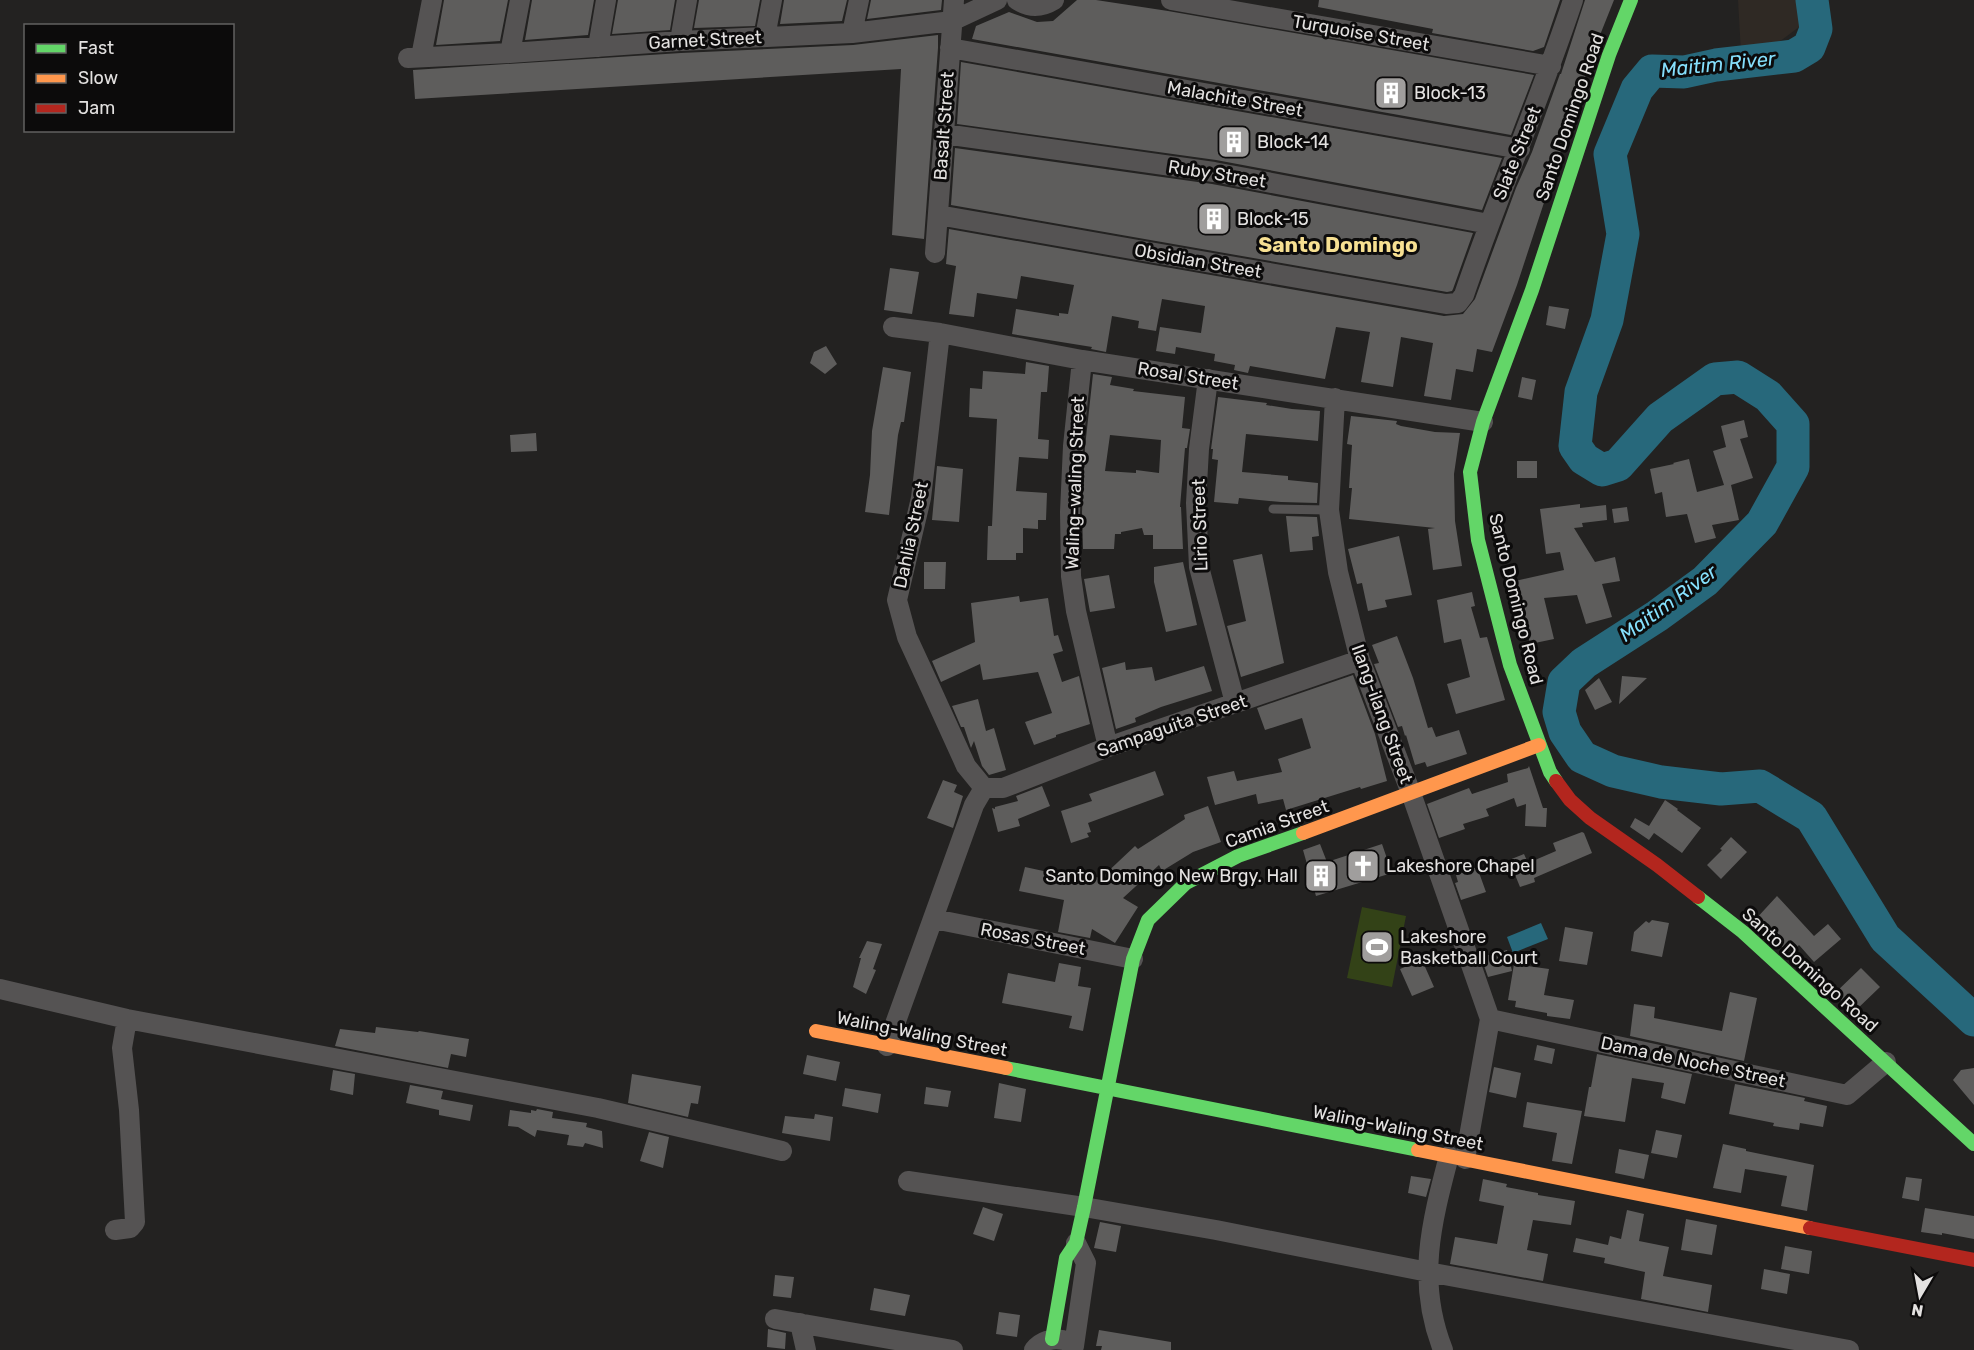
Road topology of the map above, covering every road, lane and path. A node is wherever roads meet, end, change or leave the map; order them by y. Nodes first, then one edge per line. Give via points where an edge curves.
1 (432, 0) edge
2 (520, 0) edge
3 (606, 0) edge
4 (687, 0) edge
5 (772, 0) edge
6 (858, 0) edge
7 (954, 0) edge
8 (997, 0) edge
9 (1017, 0) edge
10 (1054, 0) edge
11 (1171, 0) edge
12 (1573, 0) edge
13 (1631, 0) edge
14 (952, 21) junction
15 (852, 33) junction
16 (765, 37) junction
17 (680, 41) junction
18 (598, 47) junction
19 (950, 48) junction
20 (510, 53) junction
21 (1551, 66) junction
22 (944, 134) junction
23 (1520, 149) junction
24 (938, 215) junction
25 (1489, 224) junction
26 (935, 253) dead end
27 (1458, 303) joint
28 (893, 327) dead end
29 (940, 333) junction
30 (1082, 360) junction
31 (1208, 379) junction
32 (1335, 398) junction
33 (1483, 422) junction
34 (1273, 509) dead end
35 (1329, 510) junction
36 (1360, 660) junction
37 (1235, 703) junction
38 (1539, 745) junction
39 (1108, 747) junction
40 (984, 788) junction
41 (1411, 793) junction
42 (934, 920) junction
43 (1133, 959) junction
44 (0, 989) edge
45 (127, 1019) junction
46 (1490, 1019) junction
47 (816, 1031) dead end
48 (887, 1046) junction
49 (1886, 1062) junction
50 (1108, 1089) junction
51 (1974, 1144) edge
52 (782, 1151) dead end
53 (1457, 1157) junction
54 (908, 1181) dead end
55 (1084, 1207) junction
56 (115, 1230) dead end
57 (1076, 1243) junction
58 (1974, 1260) edge
59 (1428, 1272) junction
60 (775, 1319) dead end
61 (800, 1323) junction
62 (1052, 1340) junction
63 (892, 1345) edge
64 (1076, 1348) edge
65 (806, 1350) edge
66 (953, 1350) edge
67 (1034, 1350) edge
68 (1443, 1350) edge
69 (1849, 1350) edge

1 - 20 street, Garnet Street via 415,58
2 - 20 street
3 - 18 street
4 - 17 street
5 - 16 street
6 - 15 street
7 - 14 street, Basalt Street
8 - 14 street, Garnet Street
9 - 10 street via 1029,6
11 - 21 street, Turquoise Street
12 - 21 street, Slate Street
13 - 33 street, Santo Domingo Road
14 - 15 street, Garnet Street
14 - 19 street, Basalt Street
15 - 16 street, Garnet Street
16 - 17 street, Garnet Street
17 - 18 street, Garnet Street
18 - 20 street, Garnet Street
19 - 22 street, Basalt Street
19 - 23 street, Malachite Street
21 - 23 street, Slate Street
22 - 24 street, Basalt Street
22 - 25 street, Ruby Street via 1214,172
23 - 25 street, Slate Street
24 - 26 street, Basalt Street
24 - 27 street, Obsidian Street via 1434,302
25 - 27 street, Slate Street
28 - 29 street, Rosal Street
29 - 30 street, Rosal Street
29 - 40 street, Dahlia Street via 921,498 897,600 907,637 966,766
30 - 31 street, Rosal Street
30 - 39 street, Waling-waling Street via 1073,446 1071,576
31 - 32 street, Rosal Street
31 - 37 street, Lirio Street via 1196,504 1199,567
32 - 33 street, Rosal Street
32 - 35 street, Ilang-ilang Street
33 - 38 street, Santo Domingo Road via 1470,472 1478,540 1510,665
34 - 35 lane
35 - 36 street, Ilang-ilang Street via 1338,572
36 - 37 street, Sampaguita Street
36 - 41 street, Ilang-ilang Street
37 - 39 street, Sampaguita Street
38 - 41 street, Camia Street
38 - 49 street, Santo Domingo Road via 1550,772 1570,800 1743,932
39 - 40 street, Sampaguita Street via 1003,788
40 - 42 street via 974,805
41 - 43 street, Camia Street via 1238,856 1186,884 1148,920
41 - 46 street, Ilang-ilang Street
42 - 43 street, Rosas Street
42 - 48 street
43 - 50 street, Camia Street
44 - 45 street
45 - 52 street via 598,1108
45 - 56 street via 122,1048 135,1222 130,1228
46 - 49 street, Dama de Noche Street via 1847,1095
46 - 53 street
47 - 48 street, Waling-Waling Street
48 - 50 street, Waling-Waling Street
49 - 51 street, Santo Domingo Road
50 - 53 street, Waling-Waling Street
50 - 55 street, Camia Street
53 - 58 street, Waling-Waling Street
53 - 59 street via 1432,1221
54 - 55 street
55 - 57 street, Camia Street
55 - 59 street
57 - 62 street, Camia Street via 1066,1258
57 - 64 street via 1086,1263
59 - 68 street via 1429,1298
59 - 69 street
60 - 61 street
61 - 63 street
61 - 65 street
62 - 64 street via 1067,1341
62 - 67 street
63 - 66 street

